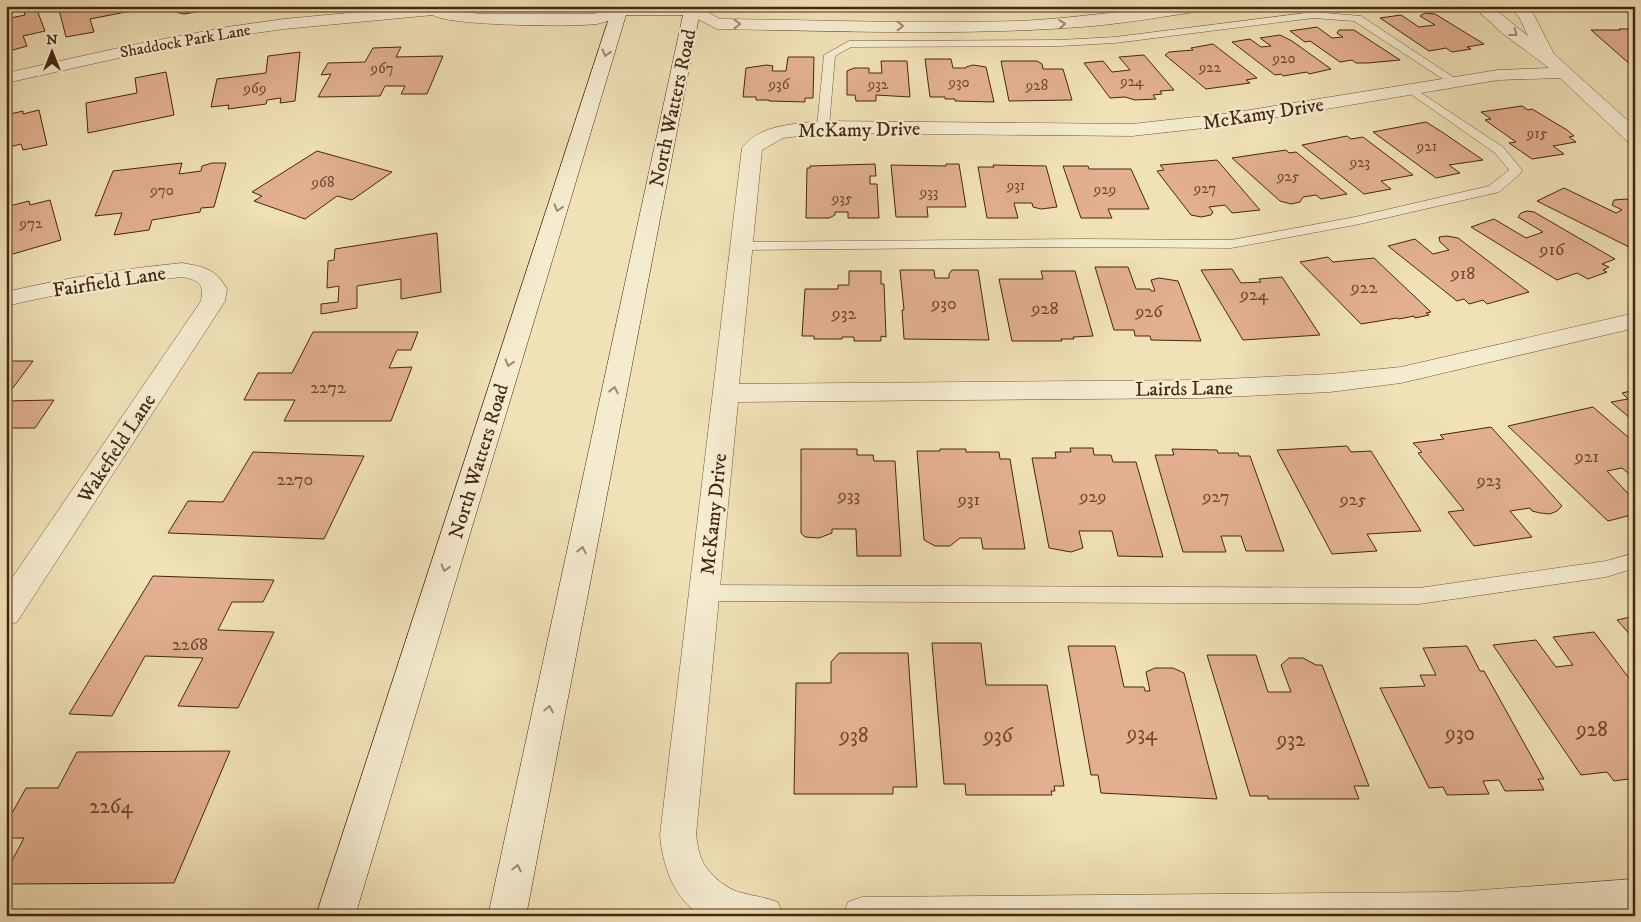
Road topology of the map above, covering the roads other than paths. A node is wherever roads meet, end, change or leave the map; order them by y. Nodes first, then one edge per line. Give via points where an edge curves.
1 (463, 6) edge
2 (1201, 6) edge
3 (1481, 6) edge
4 (1516, 6) edge
5 (617, 8) edge
6 (697, 8) edge
7 (426, 11) junction
8 (1556, 65) junction
9 (6, 78) edge
10 (1453, 81) junction
11 (1408, 88) junction
12 (823, 127) junction
13 (1635, 138) edge
14 (742, 246) junction
15 (210, 280) joint
16 (6, 299) edge
17 (1635, 320) edge
18 (726, 393) junction
19 (1635, 560) edge
20 (705, 593) junction
21 (6, 613) edge
22 (1635, 898) edge
23 (335, 916) edge
24 (507, 916) edge
25 (764, 916) edge
26 (862, 916) edge

1 - 7 street, Shaddock Park Lane
6 -> 2 street via 717,24 945,26 1109,20
3 -> 8 street
4 - 8 street via 1526,15
5 - 6 street
5 - 7 street, Shaddock Park Lane via 596,19 480,19
5 -> 23 street, North Watters Road
24 -> 6 street, North Watters Road
7 - 9 street, Shaddock Park Lane via 219,33
8 - 10 street, McKamy Drive
8 - 13 street
10 - 11 street, McKamy Drive
10 - 12 lane via 1357,18 1313,15 1115,40 849,44 830,55
11 - 12 street, McKamy Drive via 1231,119 1132,130
11 - 14 lane via 1499,150 1516,170 1494,189 1356,221 1232,244
12 - 14 street, McKamy Drive via 771,135 752,148
14 - 18 street, McKamy Drive
15 - 16 street, Fairfield Lane via 198,273 182,270 76,284
15 - 21 street, Wakefield Lane via 214,289 213,301
17 - 18 street, Lairds Lane via 1401,375 1330,383 1202,388
18 - 20 street, McKamy Drive
19 - 20 lane via 1606,569 1419,596
20 - 25 street, McKamy Drive via 678,835 683,862 696,886 718,904 746,915
22 - 26 street via 1454,911

